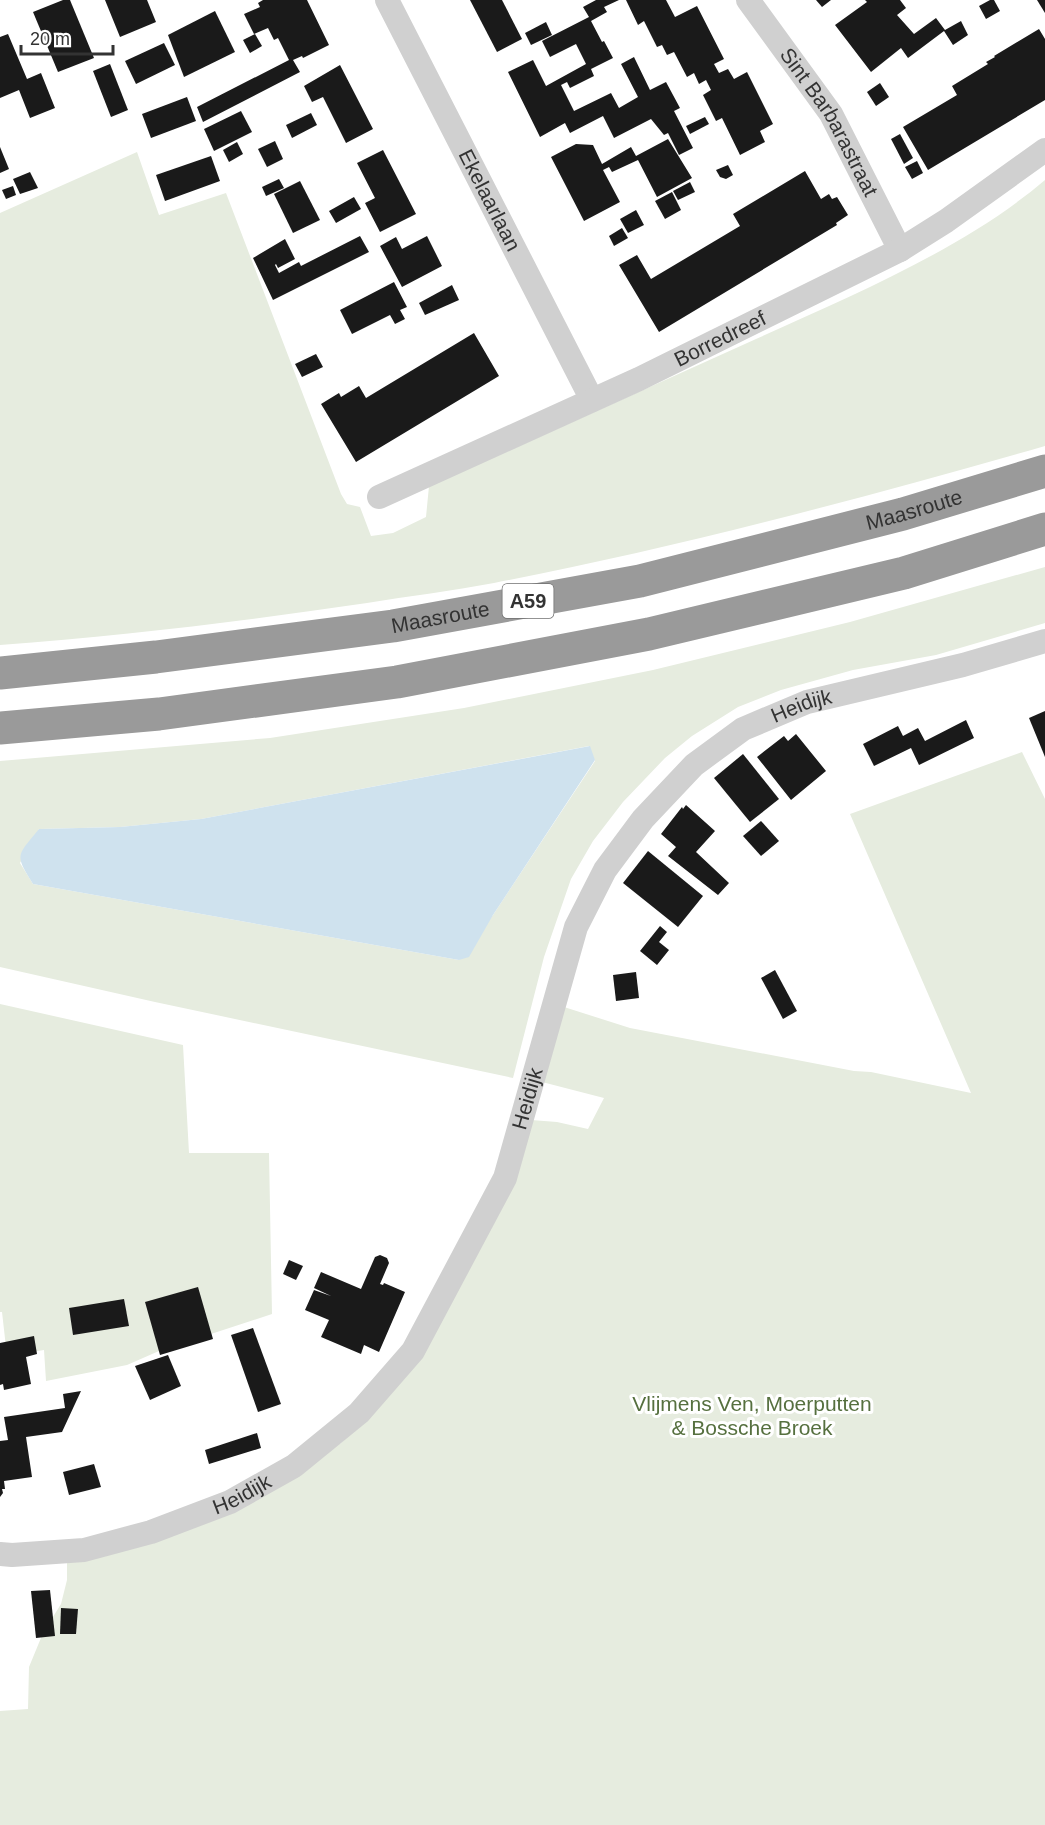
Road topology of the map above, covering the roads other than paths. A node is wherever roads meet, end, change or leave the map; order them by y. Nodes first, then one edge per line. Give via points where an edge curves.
1 (387, 0) edge
2 (748, 0) edge
3 (1045, 150) edge
4 (900, 250) junction
5 (592, 400) junction
6 (1045, 471) edge
7 (379, 497) dead end
8 (1045, 529) edge
9 (1045, 641) edge
10 (0, 673) edge
11 (0, 728) edge
12 (0, 1554) edge

1 - 5 street, Ekelaarlaan
2 - 4 street, Sint Barbarastraat via 831,114
3 - 4 street, Borredreef
4 - 5 street, Borredreef
5 - 7 street, Borredreef
6 - 10 highway, Maasroute / A59 via 903,514 640,581 393,626
8 - 11 highway via 904,573 649,634 397,682 159,714
9 - 12 street, Heidijk via 807,702 743,729 694,765 643,819 605,870 576,927 505,1178 413,1351 359,1413 294,1466 230,1502 151,1532 84,1550

